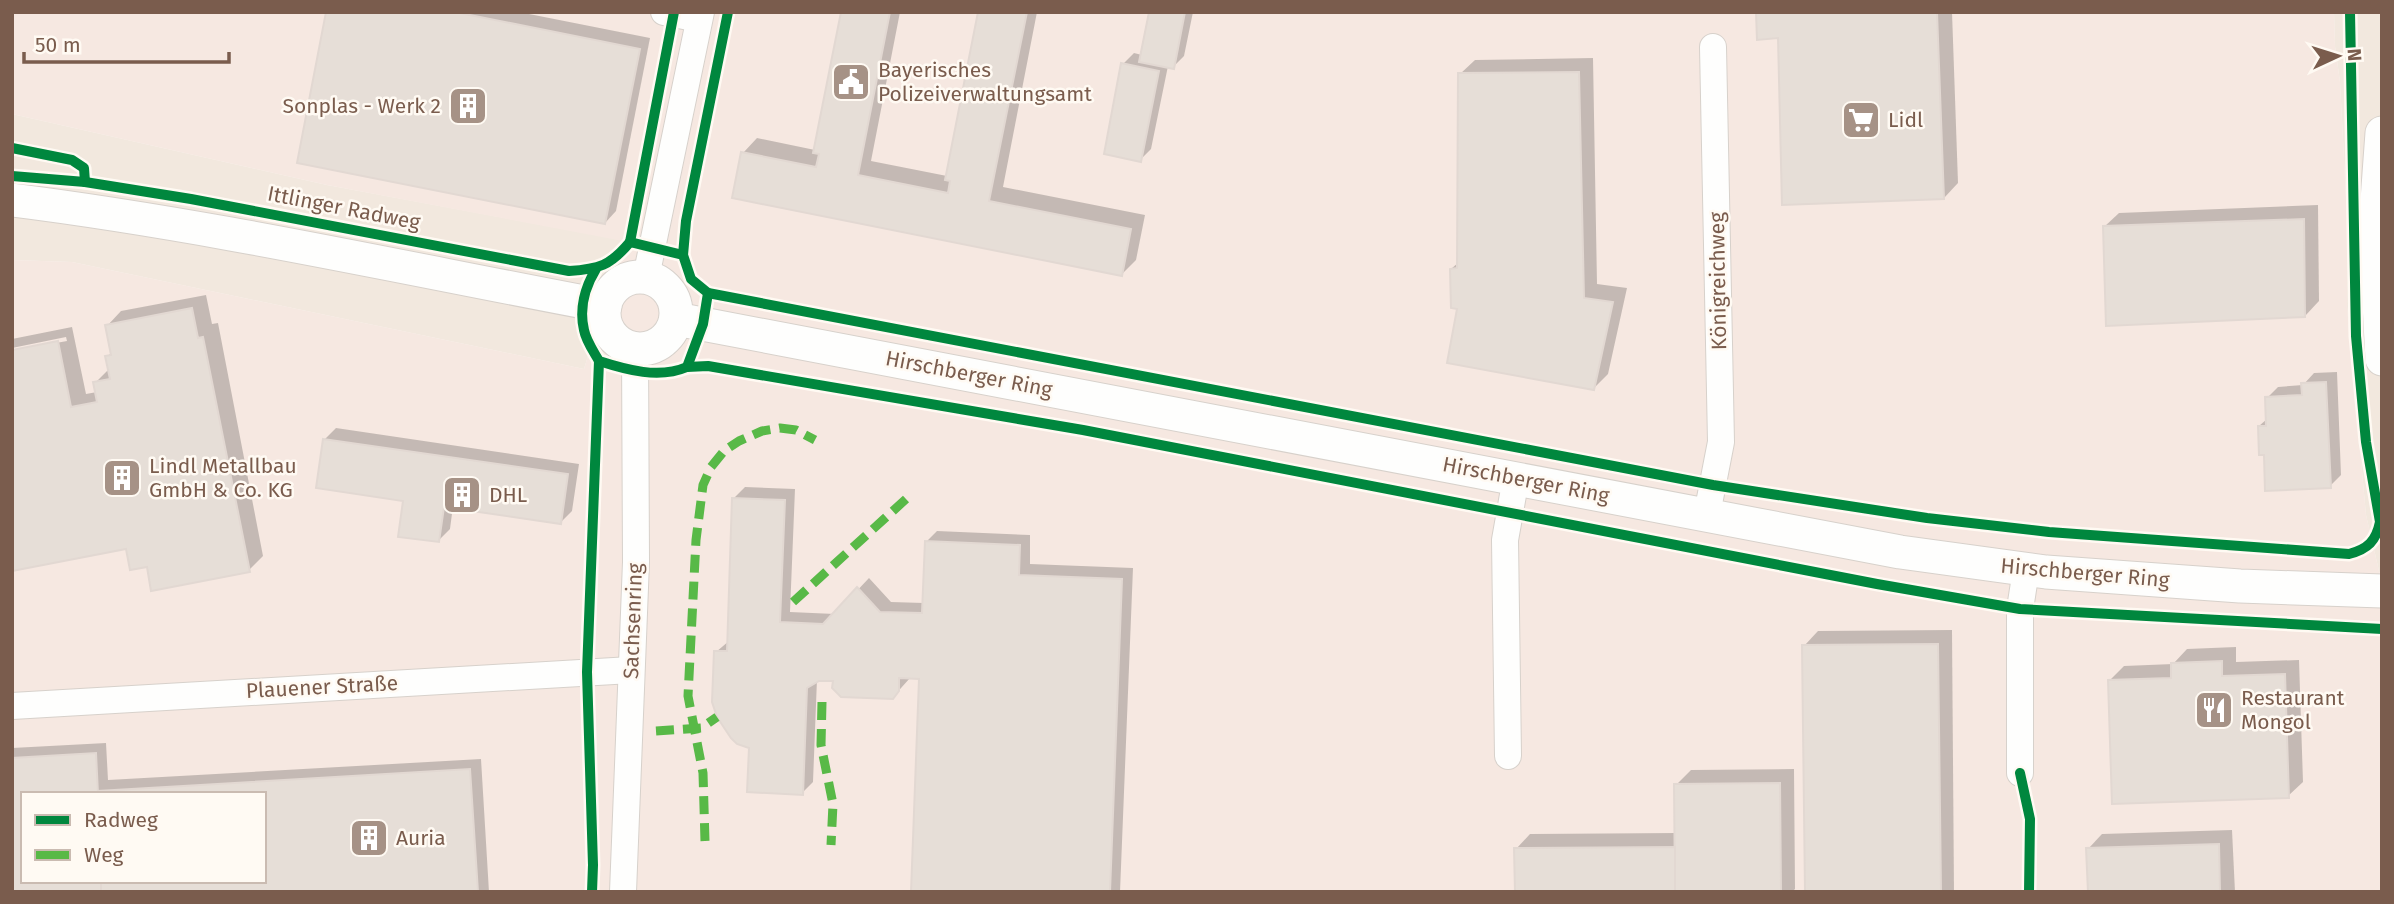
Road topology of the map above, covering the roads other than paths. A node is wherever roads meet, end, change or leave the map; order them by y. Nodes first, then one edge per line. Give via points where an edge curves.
1 (664, 12) edge
2 (700, 15) edge
3 (1713, 47) dead end
4 (2382, 133) edge
5 (12, 200) edge
6 (646, 277) junction
7 (605, 306) junction
8 (676, 319) junction
9 (635, 349) junction
10 (2382, 359) edge
11 (1517, 478) junction
12 (1707, 514) junction
13 (2026, 570) junction
14 (2382, 591) edge
15 (631, 670) junction
16 (12, 706) edge
17 (1508, 757) dead end
18 (2020, 773) dead end
19 (623, 892) edge

1 - 2 street
2 - 6 street
3 - 12 street, Königreichweg via 1721,443
4 - 10 street via 2375,228
5 - 7 street via 178,225
6 - 7 street via 618,284
6 - 8 street via 668,290 675,302
7 - 9 street via 606,325 616,341
8 - 9 street via 663,342
8 - 11 street, Hirschberger Ring
9 - 15 street, Sachsenring via 636,562
11 - 12 street, Hirschberger Ring
11 - 17 street via 1505,540
12 - 13 street, Hirschberger Ring via 1900,552
13 - 14 street, Hirschberger Ring
13 - 18 street via 2020,610
15 - 16 street, Plauener Straße
15 - 19 street, Sachsenring

